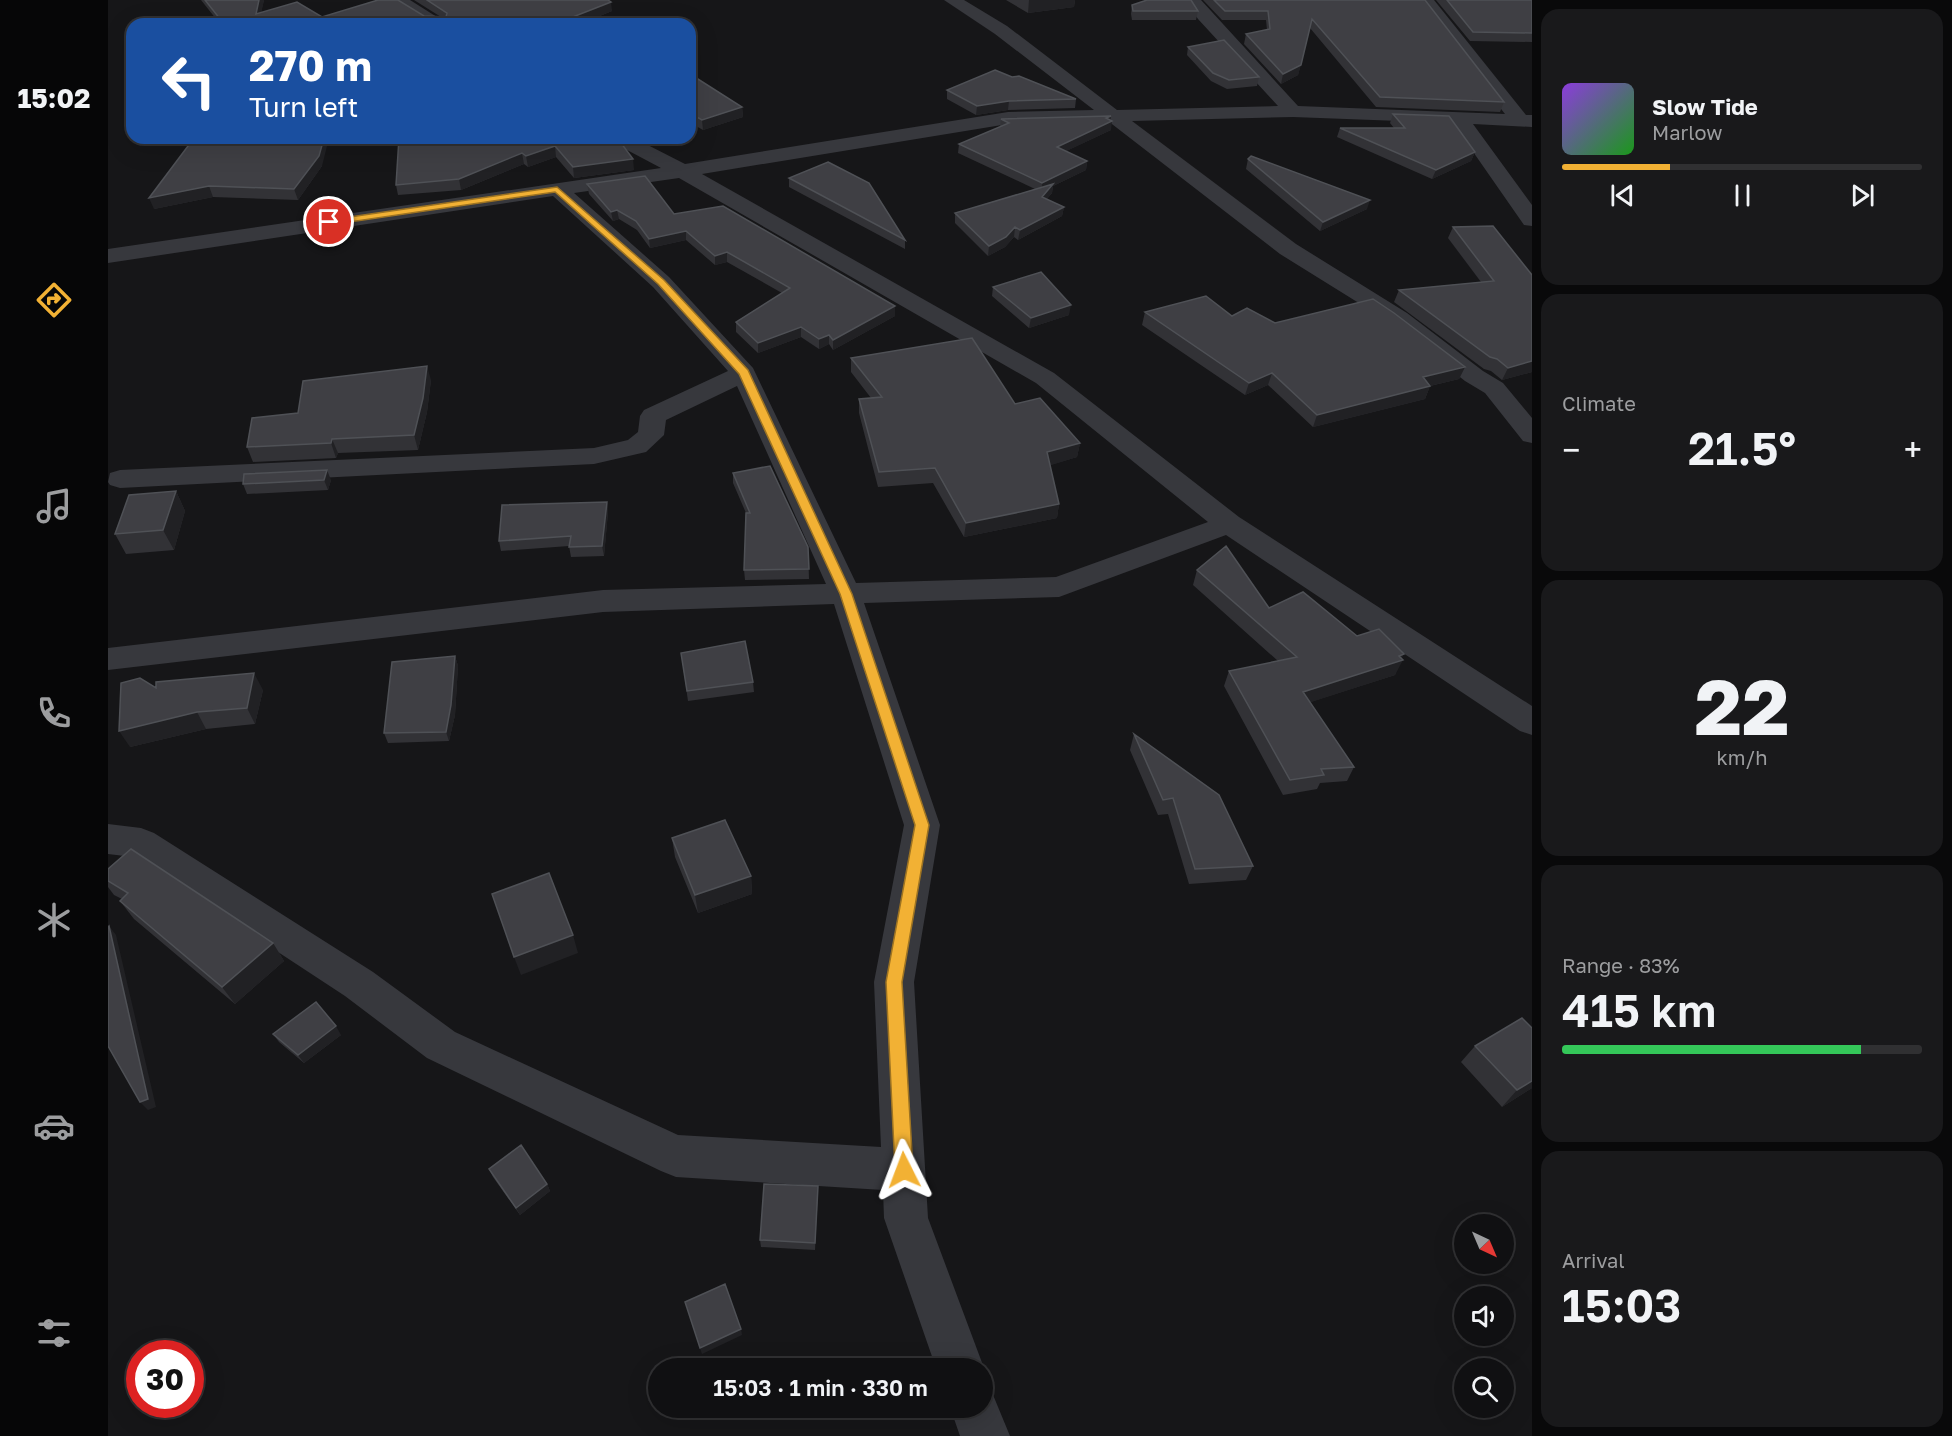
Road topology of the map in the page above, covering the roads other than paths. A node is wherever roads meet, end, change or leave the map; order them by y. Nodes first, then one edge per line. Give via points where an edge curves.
1 (398, 0) edge
2 (952, 0) edge
3 (1193, 0) edge
4 (1425, 0) edge
5 (429, 18) edge
6 (1293, 111) junction
7 (1111, 114) junction
8 (1459, 118) junction
9 (1526, 121) edge
10 (631, 144) edge
11 (682, 171) junction
12 (557, 189) junction
13 (1532, 220) edge
14 (108, 256) edge
15 (744, 373) junction
16 (1532, 435) edge
17 (120, 478) dead end
18 (1229, 524) junction
19 (846, 594) junction
20 (108, 659) edge
21 (1532, 722) edge
22 (108, 839) edge
23 (904, 1170) junction
24 (956, 1358) edge
25 (978, 1418) edge
26 (985, 1436) edge

1 - 5 street
2 - 7 street via 1001,30
3 - 6 street
4 - 9 street
6 - 7 street
6 - 8 street
7 - 11 street via 1008,118
7 - 16 street via 1288,249 1399,318 1494,388
8 - 9 street
8 - 13 street
10 - 11 street
11 - 12 street
11 - 18 street via 1045,378
12 - 14 street
12 - 15 street via 661,282
15 - 17 street via 653,416 651,435 637,446 594,456
15 - 19 street
18 - 19 street via 1059,587
18 - 21 street
19 - 20 street via 603,601
19 - 23 street via 922,825 894,982
22 - 23 street via 141,843 359,984 441,1045 676,1156
23 - 24 street via 906,1218
25 - 26 street

